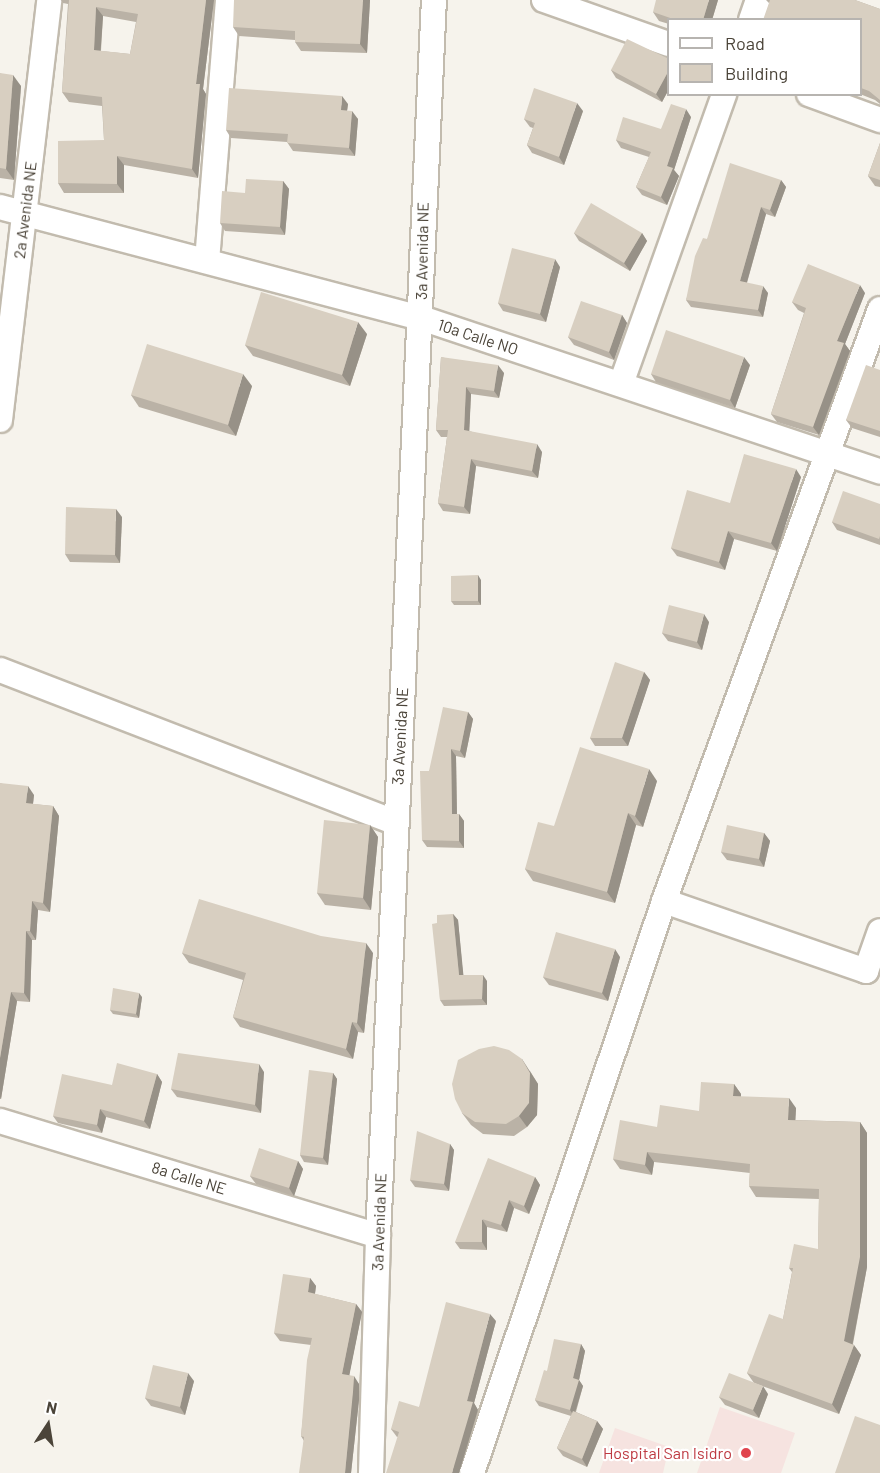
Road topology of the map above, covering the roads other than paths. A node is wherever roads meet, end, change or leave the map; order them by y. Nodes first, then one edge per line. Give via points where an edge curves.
1 (49, 0) edge
2 (228, 0) edge
3 (434, 0) edge
4 (544, 0) edge
5 (758, 0) edge
6 (752, 18) edge
7 (667, 43) edge
8 (723, 96) edge
9 (814, 96) edge
10 (880, 120) edge
11 (0, 207) edge
12 (24, 214) junction
13 (207, 261) junction
14 (880, 309) edge
15 (421, 318) junction
16 (621, 384) junction
17 (0, 420) edge
18 (825, 453) junction
19 (880, 472) edge
20 (0, 670) edge
21 (396, 823) junction
22 (664, 901) junction
23 (880, 931) edge
24 (0, 1120) edge
25 (378, 1236) junction
26 (371, 1473) edge
27 (472, 1473) edge

1 - 12 street, 2a Avenida NE
2 - 13 street
3 - 15 street, 3a Avenida NE via 421,224
4 - 7 street
5 - 6 street
8 - 16 street
9 - 10 street
11 - 12 street, 10a Calle NO
12 - 13 street, 10a Calle NO
12 - 17 street, 2a Avenida NE
13 - 15 street, 10a Calle NO
14 - 18 street
15 - 16 street, 10a Calle NO
15 - 21 street, 3a Avenida NE
16 - 18 street, 10a Calle NO
18 - 19 street, 10a Calle NO
18 - 22 street
20 - 21 street
21 - 25 street, 3a Avenida NE
22 - 23 street via 866,971
22 - 27 street
24 - 25 street, 8a Calle NE
25 - 26 street, 3a Avenida NE

